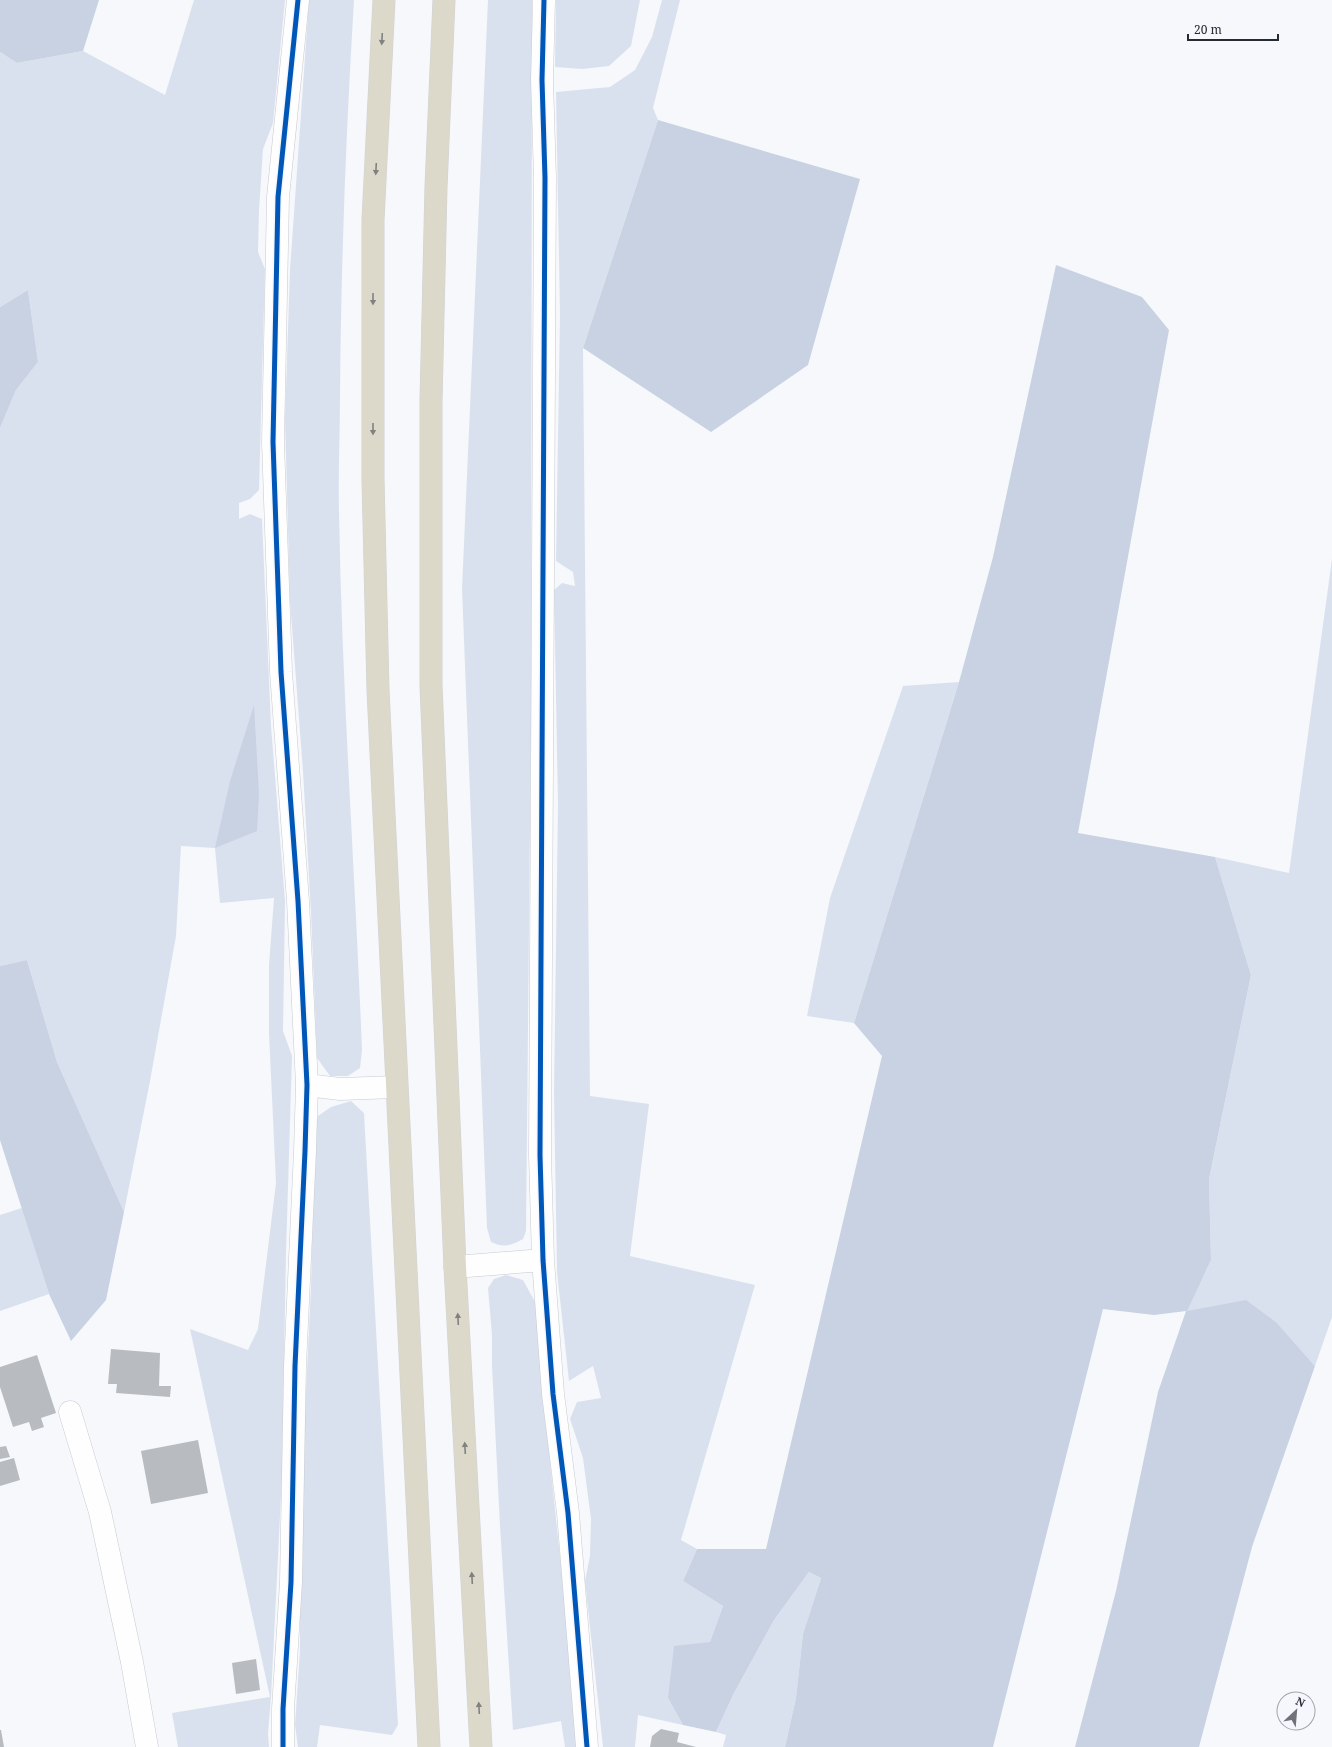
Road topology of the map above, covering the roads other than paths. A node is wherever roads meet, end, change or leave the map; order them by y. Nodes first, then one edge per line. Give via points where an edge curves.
1 (298, 0) edge
2 (384, 0) edge
3 (444, 0) edge
4 (544, 0) edge
5 (307, 1085) junction
6 (396, 1087) junction
7 (543, 1260) junction
8 (455, 1267) junction
9 (70, 1412) dead end
10 (146, 1747) edge
11 (283, 1747) edge
12 (429, 1747) edge
13 (481, 1747) edge
14 (587, 1747) edge

1 - 5 street via 278,197 273,442 280,672 298,901
2 -> 6 highway via 373,220 373,479 378,690
3 - 8 highway via 436,187 430,685
4 - 7 street via 540,1155
5 - 6 street via 340,1089
5 - 11 street via 306,1152 294,1366 291,1582
6 - 12 highway
7 - 8 street
7 - 14 street via 553,1394 569,1521
13 -> 8 highway
9 - 10 street via 100,1512 132,1662

